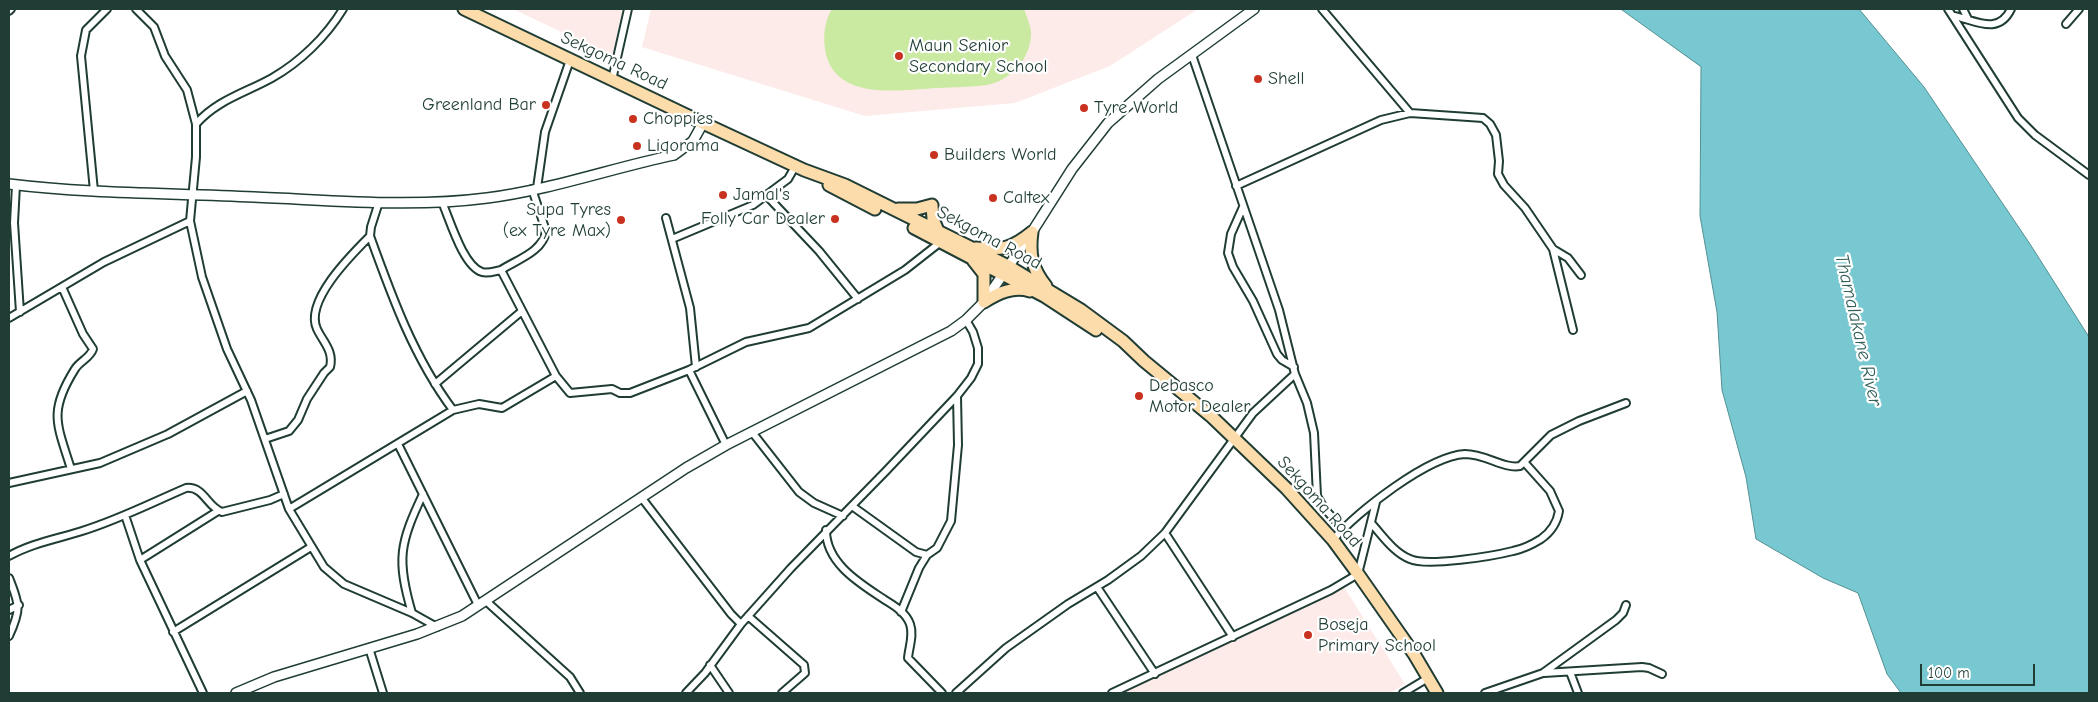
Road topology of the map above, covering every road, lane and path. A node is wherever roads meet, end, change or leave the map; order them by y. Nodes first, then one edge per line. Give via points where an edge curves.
1 (107, 9) edge
2 (136, 9) edge
3 (343, 9) edge
4 (464, 9) edge
5 (628, 9) edge
6 (1254, 9) edge
7 (1322, 9) edge
8 (1948, 9) edge
9 (1963, 9) edge
10 (2011, 9) edge
11 (2079, 9) edge
12 (1954, 16) junction
13 (1968, 19) junction
14 (2066, 24) dead end
15 (1192, 55) junction
16 (570, 60) junction
17 (612, 80) junction
18 (1410, 113) junction
19 (704, 123) junction
20 (196, 124) junction
21 (800, 168) junction
22 (2089, 176) edge
23 (12, 185) edge
24 (1236, 186) junction
25 (534, 188) junction
26 (94, 191) junction
27 (192, 194) junction
28 (767, 196) junction
29 (379, 202) junction
30 (442, 202) junction
31 (1243, 207) junction
32 (893, 209) junction
33 (666, 218) dead end
34 (190, 221) junction
35 (1032, 232) junction
36 (370, 236) junction
37 (940, 236) junction
38 (672, 240) junction
39 (1554, 249) junction
40 (971, 251) junction
41 (501, 270) junction
42 (1005, 270) junction
43 (1581, 275) dead end
44 (62, 286) junction
45 (1046, 293) junction
46 (858, 299) junction
47 (984, 302) junction
48 (522, 311) junction
49 (20, 312) junction
50 (9, 318) edge
51 (966, 320) junction
52 (1573, 330) dead end
53 (693, 368) junction
54 (1294, 371) junction
55 (556, 376) junction
56 (435, 384) junction
57 (247, 391) junction
58 (957, 396) junction
59 (1626, 403) dead end
60 (454, 410) junction
61 (752, 432) junction
62 (1234, 437) junction
63 (265, 439) junction
64 (398, 444) junction
65 (726, 445) junction
66 (1525, 462) junction
67 (72, 469) junction
68 (9, 483) edge
69 (284, 494) junction
70 (423, 494) junction
71 (641, 496) junction
72 (1376, 502) junction
73 (852, 506) junction
74 (289, 509) junction
75 (218, 511) junction
76 (125, 516) junction
77 (843, 516) junction
78 (1371, 523) junction
79 (1343, 529) junction
80 (826, 530) junction
81 (1165, 533) junction
82 (1333, 540) junction
83 (311, 547) junction
84 (928, 555) junction
85 (9, 556) edge
86 (140, 560) junction
87 (1358, 574) junction
88 (9, 578) edge
89 (1097, 587) junction
90 (482, 603) junction
91 (1626, 604) dead end
92 (19, 605) junction
93 (9, 610) edge
94 (412, 612) junction
95 (901, 612) junction
96 (748, 616) junction
97 (741, 624) junction
98 (437, 627) junction
99 (173, 632) junction
100 (9, 636) edge
101 (1232, 637) junction
102 (369, 648) junction
103 (710, 665) junction
104 (1570, 672) junction
105 (1543, 673) junction
106 (1155, 674) junction
107 (1662, 674) dead end
108 (1428, 678) junction
109 (202, 693) edge
110 (236, 693) edge
111 (383, 693) edge
112 (580, 693) edge
113 (686, 693) edge
114 (729, 693) edge
115 (782, 693) edge
116 (942, 693) edge
117 (956, 693) edge
118 (1112, 693) edge
119 (1403, 693) edge
120 (1437, 693) edge
121 (1485, 693) edge
122 (1578, 693) edge

1 - 26 street via 86,30 82,56
2 - 20 street via 154,27 165,56 187,90
3 - 20 street via 302,57 271,78 220,103
4 - 16 highway, Sekgoma Road
5 - 17 street
6 - 15 street
7 - 18 street
8 - 12 street
9 - 13 street
10 - 13 street via 2003,19 1986,26
11 - 14 street
12 - 13 street
12 - 22 street via 2018,118
15 - 24 street
15 - 35 street via 1158,79 1108,123 1072,169
16 - 17 highway, Sekgoma Road
16 - 25 street via 546,132
17 - 19 highway, Sekgoma Road
18 - 24 street via 1381,120
18 - 39 street via 1477,117 1490,124 1496,135 1500,161 1498,174
19 - 21 highway, Sekgoma Road
19 - 25 street via 693,141 674,155
20 - 27 street
21 - 28 street
21 - 32 highway, Sekgoma Road via 845,185
21 - 37 highway, Sekgoma Road via 842,192
23 - 26 street
23 - 49 street
24 - 31 street
25 - 30 street via 489,198
25 - 41 street via 545,237 537,248
26 - 27 street
27 - 29 street
27 - 34 street
28 - 38 street
28 - 46 street via 819,251
29 - 30 street
29 - 36 street
30 - 41 street via 466,259 482,272
31 - 54 street via 1281,318
31 - 54 street via 1231,234 1228,253 1277,354
32 - 37 highway, Sekgoma Road
32 - 37 highway via 932,206
33 - 38 street
34 - 44 street
34 - 57 street via 211,306
35 - 40 highway via 1006,249
35 - 42 street
35 - 45 highway via 1031,261
36 - 56 street via 399,316
36 - 63 street via 342,266 315,310 316,327 331,353 330,367 289,431
37 - 40 highway, Sekgoma Road
37 - 46 street via 905,270
38 - 53 street via 690,308
39 - 43 street via 1568,258
39 - 52 street
40 - 42 highway, Sekgoma Road
40 - 47 highway via 984,274
41 - 48 street
42 - 45 highway, Sekgoma Road
42 - 47 street
44 - 49 street
44 - 67 street via 93,349 76,367 57,407 57,424
45 - 47 highway via 1018,289
45 - 62 highway, Sekgoma Road via 1081,310 1123,341
46 - 53 street via 809,328 746,342
47 - 51 street
48 - 55 street
48 - 56 street
49 - 50 street
51 - 58 street via 978,348 978,364
51 - 61 street via 951,331
53 - 55 street via 625,394 612,389 570,392
53 - 65 street
54 - 62 street via 1265,399
54 - 79 street via 1307,402 1314,433 1317,496
55 - 60 street via 502,408 471,404
56 - 60 street
57 - 63 street
57 - 67 street via 168,434 100,463
58 - 73 street
58 - 84 street via 958,445 951,522 937,548
59 - 66 street via 1552,435
60 - 64 street
61 - 65 street
61 - 77 street via 799,492 814,504
62 - 81 street
62 - 82 highway, Sekgoma Road
63 - 69 street
64 - 70 street
64 - 74 street
65 - 71 street
66 - 72 street via 1516,466 1482,455 1447,457 1412,475
66 - 78 street via 1550,491 1559,511 1553,527 1531,545 1513,551 1420,562 1400,554
67 - 68 street
69 - 74 street
69 - 75 street via 229,512
70 - 90 street
70 - 94 street via 404,539 402,556 402,576
71 - 90 street
71 - 97 street
72 - 78 street
72 - 79 street
73 - 77 street
73 - 84 street via 916,552
74 - 83 street
75 - 76 street via 192,487
75 - 86 street
76 - 85 street
76 - 86 street
77 - 80 street
78 - 87 street
79 - 82 street
80 - 95 street via 829,545 847,572
80 - 96 street
81 - 89 street via 1142,556
81 - 101 street
82 - 87 highway, Sekgoma Road
83 - 94 street via 324,567 344,584
83 - 99 street
84 - 95 street
86 - 99 street
87 - 101 street
87 - 108 highway, Sekgoma Road
88 - 92 street
89 - 106 street
89 - 117 street via 1006,648
90 - 98 street
90 - 112 street via 570,677
91 - 105 street via 1624,613 1616,620
92 - 93 street
92 - 100 street
94 - 98 street
95 - 116 street via 907,618 912,633 908,658
96 - 97 street
96 - 115 street via 804,665 805,672
97 - 103 street
98 - 102 street
99 - 109 street
101 - 106 street
102 - 110 street via 274,677
102 - 111 street
103 - 113 street
103 - 114 street
104 - 105 street
104 - 107 street via 1649,668
104 - 122 street
105 - 121 street
106 - 118 street
108 - 119 street
108 - 120 highway, Sekgoma Road

